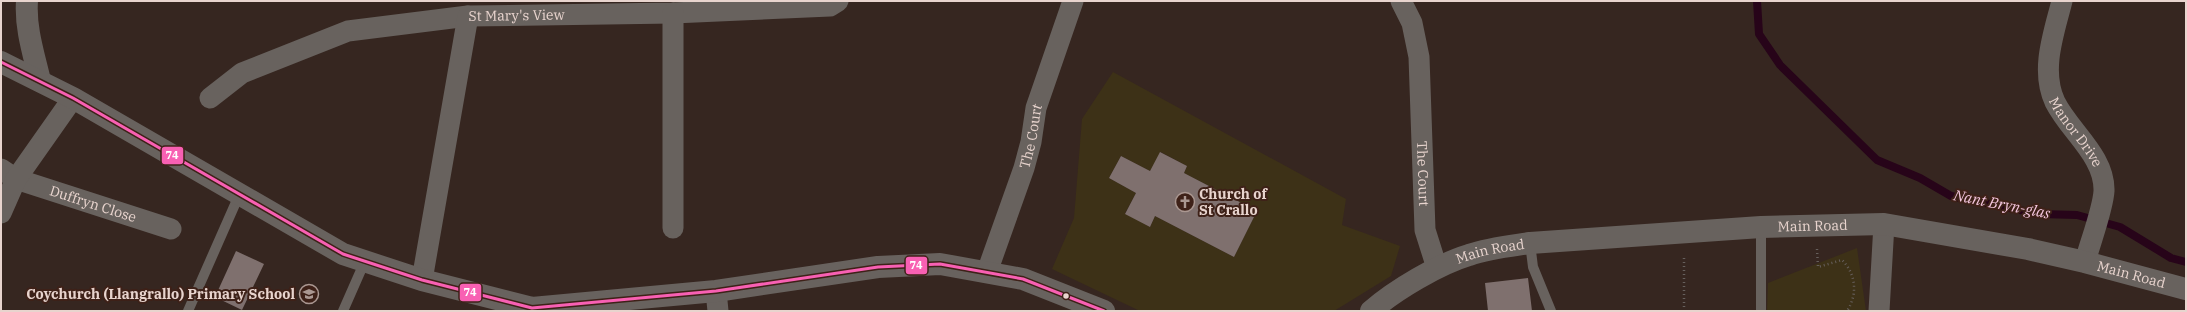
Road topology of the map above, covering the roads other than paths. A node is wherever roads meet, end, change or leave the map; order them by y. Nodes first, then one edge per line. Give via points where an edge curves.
1 (27, 1) edge
2 (838, 1) edge
3 (1073, 1) edge
4 (1401, 1) edge
5 (2062, 1) edge
6 (673, 13) junction
7 (468, 16) junction
8 (1, 62) edge
9 (40, 81) junction
10 (73, 98) junction
11 (210, 98) dead end
12 (8, 174) edge
13 (240, 193) junction
14 (1, 213) edge
15 (1884, 224) junction
16 (672, 228) dead end
17 (1761, 228) junction
18 (171, 229) dead end
19 (1530, 243) junction
20 (365, 261) junction
21 (2085, 262) junction
22 (1437, 268) junction
23 (987, 272) junction
24 (422, 280) junction
25 (2186, 289) edge
26 (717, 301) edge
27 (188, 311) edge
28 (342, 311) edge
29 (1104, 311) edge
30 (1371, 311) edge
31 (1551, 311) edge
32 (1761, 311) edge
33 (1879, 311) edge

1 - 9 street via 27,20
2 - 6 street, St Mary's View via 830,6
3 - 23 street, The Court via 1036,108 1024,168
4 - 22 street, The Court via 1412,23 1419,57 1425,230
5 - 21 street, Manor Drive via 2049,58 2050,80 2055,102 2100,166 2104,191
6 - 7 street, St Mary's View
6 - 16 street
7 - 11 street, St Mary's View via 348,31 242,74
7 - 24 street
8 - 9 street
9 - 10 street
10 - 12 street
10 - 13 street
12 - 14 street
12 - 18 street, Duffryn Close
13 - 20 street via 343,254
13 - 27 lane
15 - 17 street, Main Road
15 - 21 street, Main Road
15 - 33 street
17 - 19 street, Main Road
17 - 32 lane
19 - 22 street, Main Road via 1469,255
19 - 31 lane via 1533,267
20 - 24 street
20 - 28 lane
21 - 25 street, Main Road
22 - 30 street
23 - 26 street via 940,264 878,267
23 - 29 street via 1023,279
24 - 26 street via 532,308

